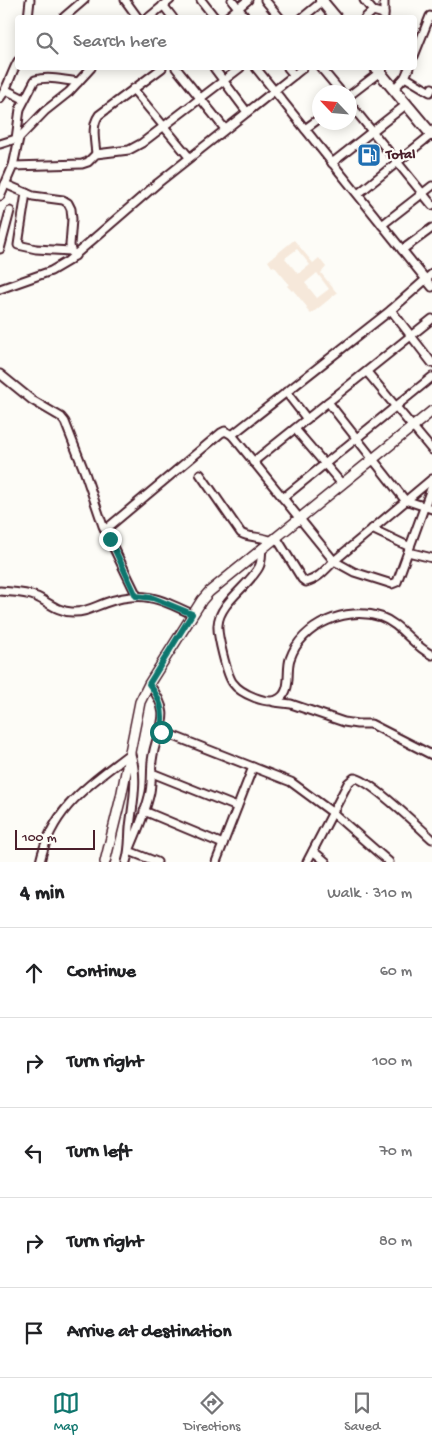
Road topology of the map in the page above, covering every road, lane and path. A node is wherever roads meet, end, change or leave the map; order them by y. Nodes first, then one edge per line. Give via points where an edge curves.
1 (30, 0) edge
2 (84, 0) edge
3 (125, 0) edge
4 (170, 0) edge
5 (201, 0) edge
6 (232, 0) edge
7 (248, 0) edge
8 (265, 0) edge
9 (322, 0) edge
10 (364, 0) edge
11 (384, 0) edge
12 (163, 6) junction
13 (238, 8) junction
14 (373, 11) junction
15 (28, 15) edge
16 (66, 15) edge
17 (136, 15) edge
18 (152, 15) edge
19 (170, 15) edge
20 (213, 15) edge
21 (230, 15) edge
22 (244, 15) edge
23 (278, 15) edge
24 (305, 15) edge
25 (334, 15) edge
26 (368, 15) edge
27 (382, 15) edge
28 (384, 15) edge
29 (430, 16) dead end
30 (417, 48) edge
31 (15, 67) edge
32 (88, 70) edge
33 (159, 70) edge
34 (178, 70) edge
35 (216, 70) edge
36 (237, 70) edge
37 (258, 70) edge
38 (290, 70) edge
39 (300, 70) edge
40 (323, 70) edge
41 (379, 70) edge
42 (381, 70) edge
43 (408, 70) edge
44 (294, 75) junction
45 (405, 77) junction
46 (224, 80) junction
47 (78, 82) junction
48 (335, 85) edge
49 (432, 88) edge
50 (133, 89) junction
51 (357, 89) edge
52 (394, 89) junction
53 (6, 90) junction
54 (275, 91) junction
55 (0, 98) edge
56 (201, 98) junction
57 (24, 99) junction
58 (407, 104) junction
59 (247, 112) junction
60 (357, 113) edge
61 (312, 124) edge
62 (164, 126) junction
63 (305, 129) junction
64 (225, 130) junction
65 (371, 132) junction
66 (432, 135) edge
67 (17, 139) junction
68 (0, 144) edge
69 (96, 154) junction
70 (189, 158) junction
71 (332, 163) junction
72 (397, 163) junction
73 (13, 166) junction
74 (5, 184) junction
75 (432, 186) edge
76 (26, 193) junction
77 (358, 194) junction
78 (423, 194) junction
79 (0, 196) edge
80 (432, 205) edge
81 (10, 211) dead end
82 (382, 225) junction
83 (432, 228) edge
84 (0, 249) edge
85 (402, 250) junction
86 (73, 254) junction
87 (432, 274) edge
88 (426, 279) junction
89 (432, 287) edge
90 (0, 288) edge
91 (390, 310) junction
92 (432, 319) edge
93 (411, 336) junction
94 (432, 363) edge
95 (367, 372) junction
96 (0, 374) edge
97 (432, 377) edge
98 (286, 392) junction
99 (328, 402) junction
100 (396, 406) junction
101 (432, 411) edge
102 (307, 418) junction
103 (413, 427) junction
104 (295, 428) junction
105 (232, 435) junction
106 (356, 438) junction
107 (432, 450) edge
108 (373, 459) junction
109 (253, 462) junction
110 (325, 464) junction
111 (200, 474) dead end
112 (432, 480) edge
113 (342, 484) junction
114 (432, 486) edge
115 (283, 498) junction
116 (405, 500) junction
117 (424, 506) junction
118 (432, 508) edge
119 (300, 518) junction
120 (372, 529) junction
121 (105, 530) junction
122 (274, 539) junction
123 (262, 548) junction
124 (409, 550) junction
125 (432, 558) edge
126 (334, 561) junction
127 (0, 591) edge
128 (136, 596) junction
129 (192, 614) junction
130 (432, 656) edge
131 (149, 684) junction
132 (271, 701) junction
133 (161, 732) junction
134 (129, 752) junction
135 (432, 755) edge
136 (253, 767) junction
137 (152, 774) junction
138 (237, 807) junction
139 (144, 812) junction
140 (333, 813) junction
141 (432, 839) edge
142 (223, 844) junction
143 (130, 851) junction
144 (313, 851) junction
145 (40, 862) edge
146 (105, 862) edge
147 (126, 862) edge
148 (157, 862) edge
149 (216, 862) edge
150 (306, 862) edge
151 (326, 862) edge
152 (389, 862) edge

1 - 15 street
2 - 16 street
3 - 17 street
4 - 12 street
5 - 20 street
6 - 13 street
7 - 13 street
8 - 23 street
9 - 24 street
9 - 25 highway
10 - 14 street
11 - 28 street
12 - 18 street
12 - 19 street
13 - 21 street
13 - 22 street
14 - 26 street
14 - 27 street
29 - 30 street
31 - 53 street
32 - 47 street
33 - 50 street
34 - 56 street
35 - 46 street
36 - 46 street
37 - 54 street
38 - 44 street
39 - 44 street
40 - 48 street
41 - 51 street
42 - 52 highway
43 - 45 street
44 - 54 street
45 - 49 street via 430,92
45 - 52 street
46 - 56 street
46 - 59 street
47 - 57 street via 40,78 34,80
47 - 67 street
50 - 62 street
50 - 69 street via 95,121
52 - 58 highway
53 - 55 street
53 - 57 street
54 - 59 street
54 - 63 street
56 - 62 street
56 - 64 street
57 - 67 street via 18,118
58 - 65 street
58 - 66 highway
59 - 64 street
60 - 65 street
61 - 63 street
62 - 69 street via 128,150
62 - 70 street
63 - 71 street
64 - 70 street
65 - 71 street
65 - 72 street
66 - 72 street
67 - 68 street
67 - 73 street
69 - 73 street via 82,164
70 - 86 street
71 - 77 street
72 - 77 street
72 - 78 street
73 - 74 street
74 - 76 street
74 - 79 street
75 - 78 street
76 - 86 street via 68,203
76 - 86 street via 18,245
77 - 82 street
78 - 80 street
78 - 82 street
81 - 84 street
82 - 85 street
83 - 85 street
85 - 88 street
86 - 90 street via 51,271
87 - 88 street
88 - 89 street
88 - 91 street
91 - 93 street
91 - 98 street
92 - 93 street
93 - 94 street
93 - 95 street
95 - 99 street
95 - 100 street
96 - 121 street via 65,422
97 - 100 street
98 - 102 street
98 - 105 street
99 - 102 street
99 - 106 street
100 - 103 street
100 - 106 street
101 - 103 main road
102 - 104 street
103 - 107 street
103 - 108 main road
104 - 109 street
104 - 110 street
105 - 109 street
105 - 121 street via 225,431 221,433
106 - 108 street
106 - 110 street
108 - 113 main road
108 - 116 street
109 - 115 street
110 - 113 street
110 - 115 street
111 - 122 street via 241,534
112 - 116 street
113 - 119 main road
114 - 117 street
115 - 119 street
116 - 117 street
116 - 120 street
117 - 118 street
117 - 124 street
119 - 122 main road
119 - 126 street
120 - 124 street
120 - 126 street
121 - 128 street
122 - 123 main road
122 - 126 street via 306,582 319,576
123 - 129 main road via 209,592
123 - 132 street via 260,566 230,601 217,626 233,684 248,694
124 - 125 street
124 - 126 street via 397,582 392,584 354,572
127 - 128 street via 25,593 73,613
128 - 129 street via 153,598
129 - 131 main road
130 - 132 street via 381,617 341,615 316,626 298,640 289,660 286,690 280,699
131 - 133 street via 162,705
131 - 134 main road via 138,707
132 - 135 street via 291,704 344,722 371,724
133 - 136 street
133 - 137 street via 153,755
134 - 143 street via 134,762 135,779
134 - 145 street via 78,794 54,823
134 - 146 main road
136 - 138 street
136 - 140 street via 291,782
137 - 138 street
137 - 139 street
138 - 142 street
139 - 142 street
139 - 143 street
140 - 141 street via 348,783 359,778
140 - 144 street
140 - 152 street
142 - 149 street
143 - 147 street
143 - 148 street
144 - 150 street
144 - 151 street

